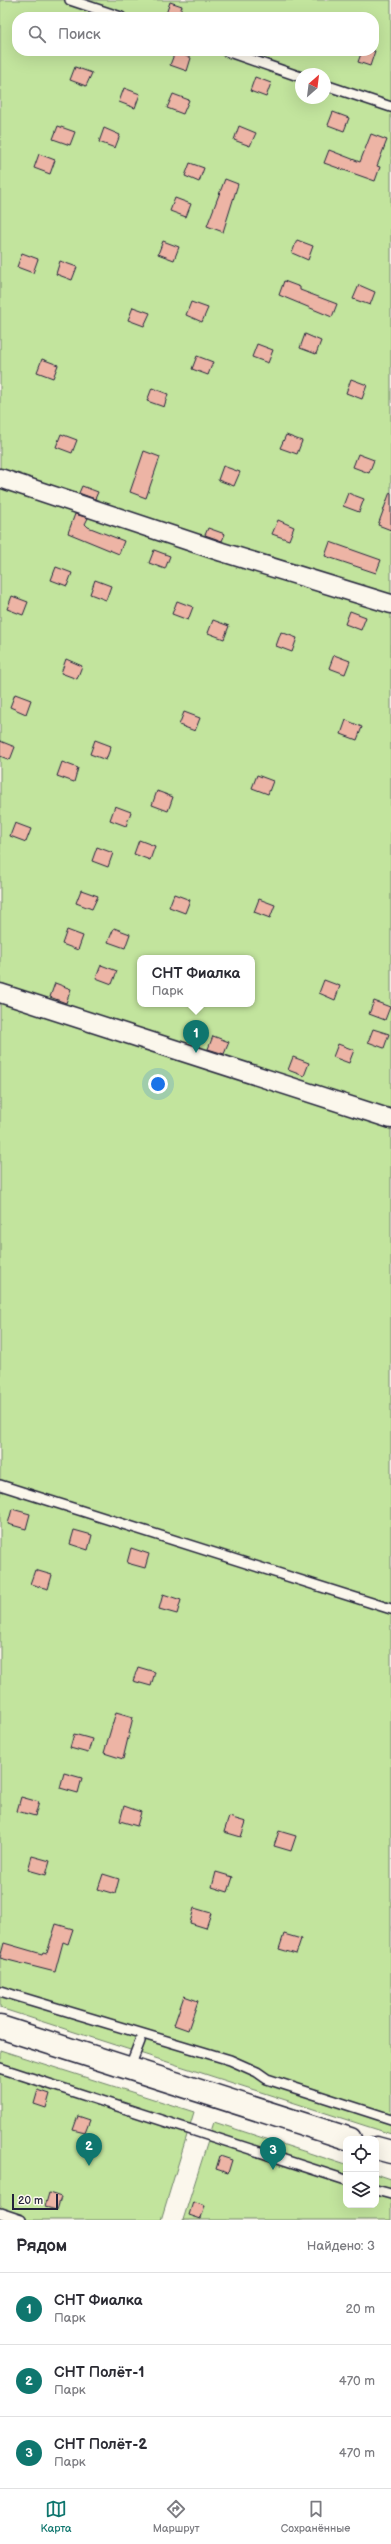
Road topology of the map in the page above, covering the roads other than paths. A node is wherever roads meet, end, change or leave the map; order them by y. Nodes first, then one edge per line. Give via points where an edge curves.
1 (70, 0) edge
2 (106, 12) edge
3 (240, 56) edge
4 (295, 75) edge
5 (331, 87) edge
6 (391, 107) edge
7 (0, 478) edge
8 (391, 604) edge
9 (0, 992) edge
10 (391, 1120) edge
11 (0, 1485) edge
12 (391, 1609) edge
13 (0, 1991) edge
14 (0, 2027) edge
15 (140, 2040) dead end
16 (0, 2068) edge
17 (126, 2068) junction
18 (391, 2119) edge
19 (343, 2137) edge
20 (379, 2149) edge
21 (391, 2152) edge
22 (343, 2179) edge
23 (379, 2191) edge
24 (391, 2194) edge
25 (0, 2213) edge
26 (21, 2220) edge

1 - 2 lane
3 - 4 lane
5 - 6 lane
7 - 8 street via 222,552
9 - 10 street
11 - 12 lane
13 - 18 lane via 230,2060 257,2072 267,2080
14 - 17 street
15 - 17 lane via 133,2059
16 - 22 lane
17 - 19 street
20 - 21 street
23 - 24 lane
25 - 26 lane

